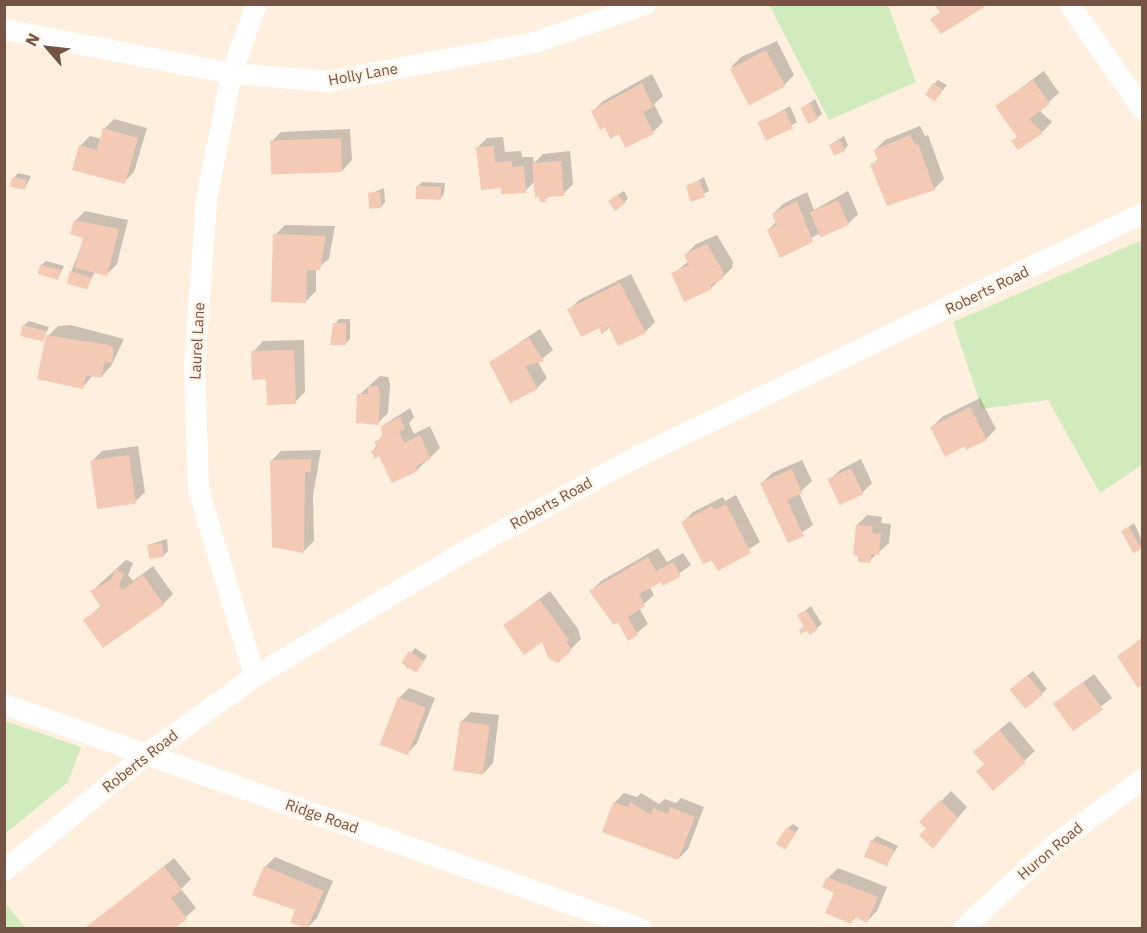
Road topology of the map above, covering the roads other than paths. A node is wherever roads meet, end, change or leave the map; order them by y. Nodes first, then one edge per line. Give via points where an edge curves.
1 (256, 4) edge
2 (645, 4) edge
3 (1069, 4) edge
4 (4, 29) edge
5 (231, 73) junction
6 (1143, 109) edge
7 (1143, 213) edge
8 (254, 676) junction
9 (4, 704) edge
10 (147, 754) junction
11 (1143, 779) edge
12 (4, 870) edge
13 (640, 928) edge
14 (963, 928) edge

1 - 5 street, Laurel Lane
2 - 5 street, Holly Lane via 534,42 328,81
3 - 6 street
4 - 5 street, Holly Lane
5 - 8 street, Laurel Lane via 206,199 194,367 198,489
7 - 8 street, Roberts Road via 627,461 466,550
8 - 10 street, Roberts Road
9 - 10 street, Ridge Road
10 - 12 street, Roberts Road
10 - 13 street, Ridge Road
11 - 14 street, Huron Road via 1054,844

